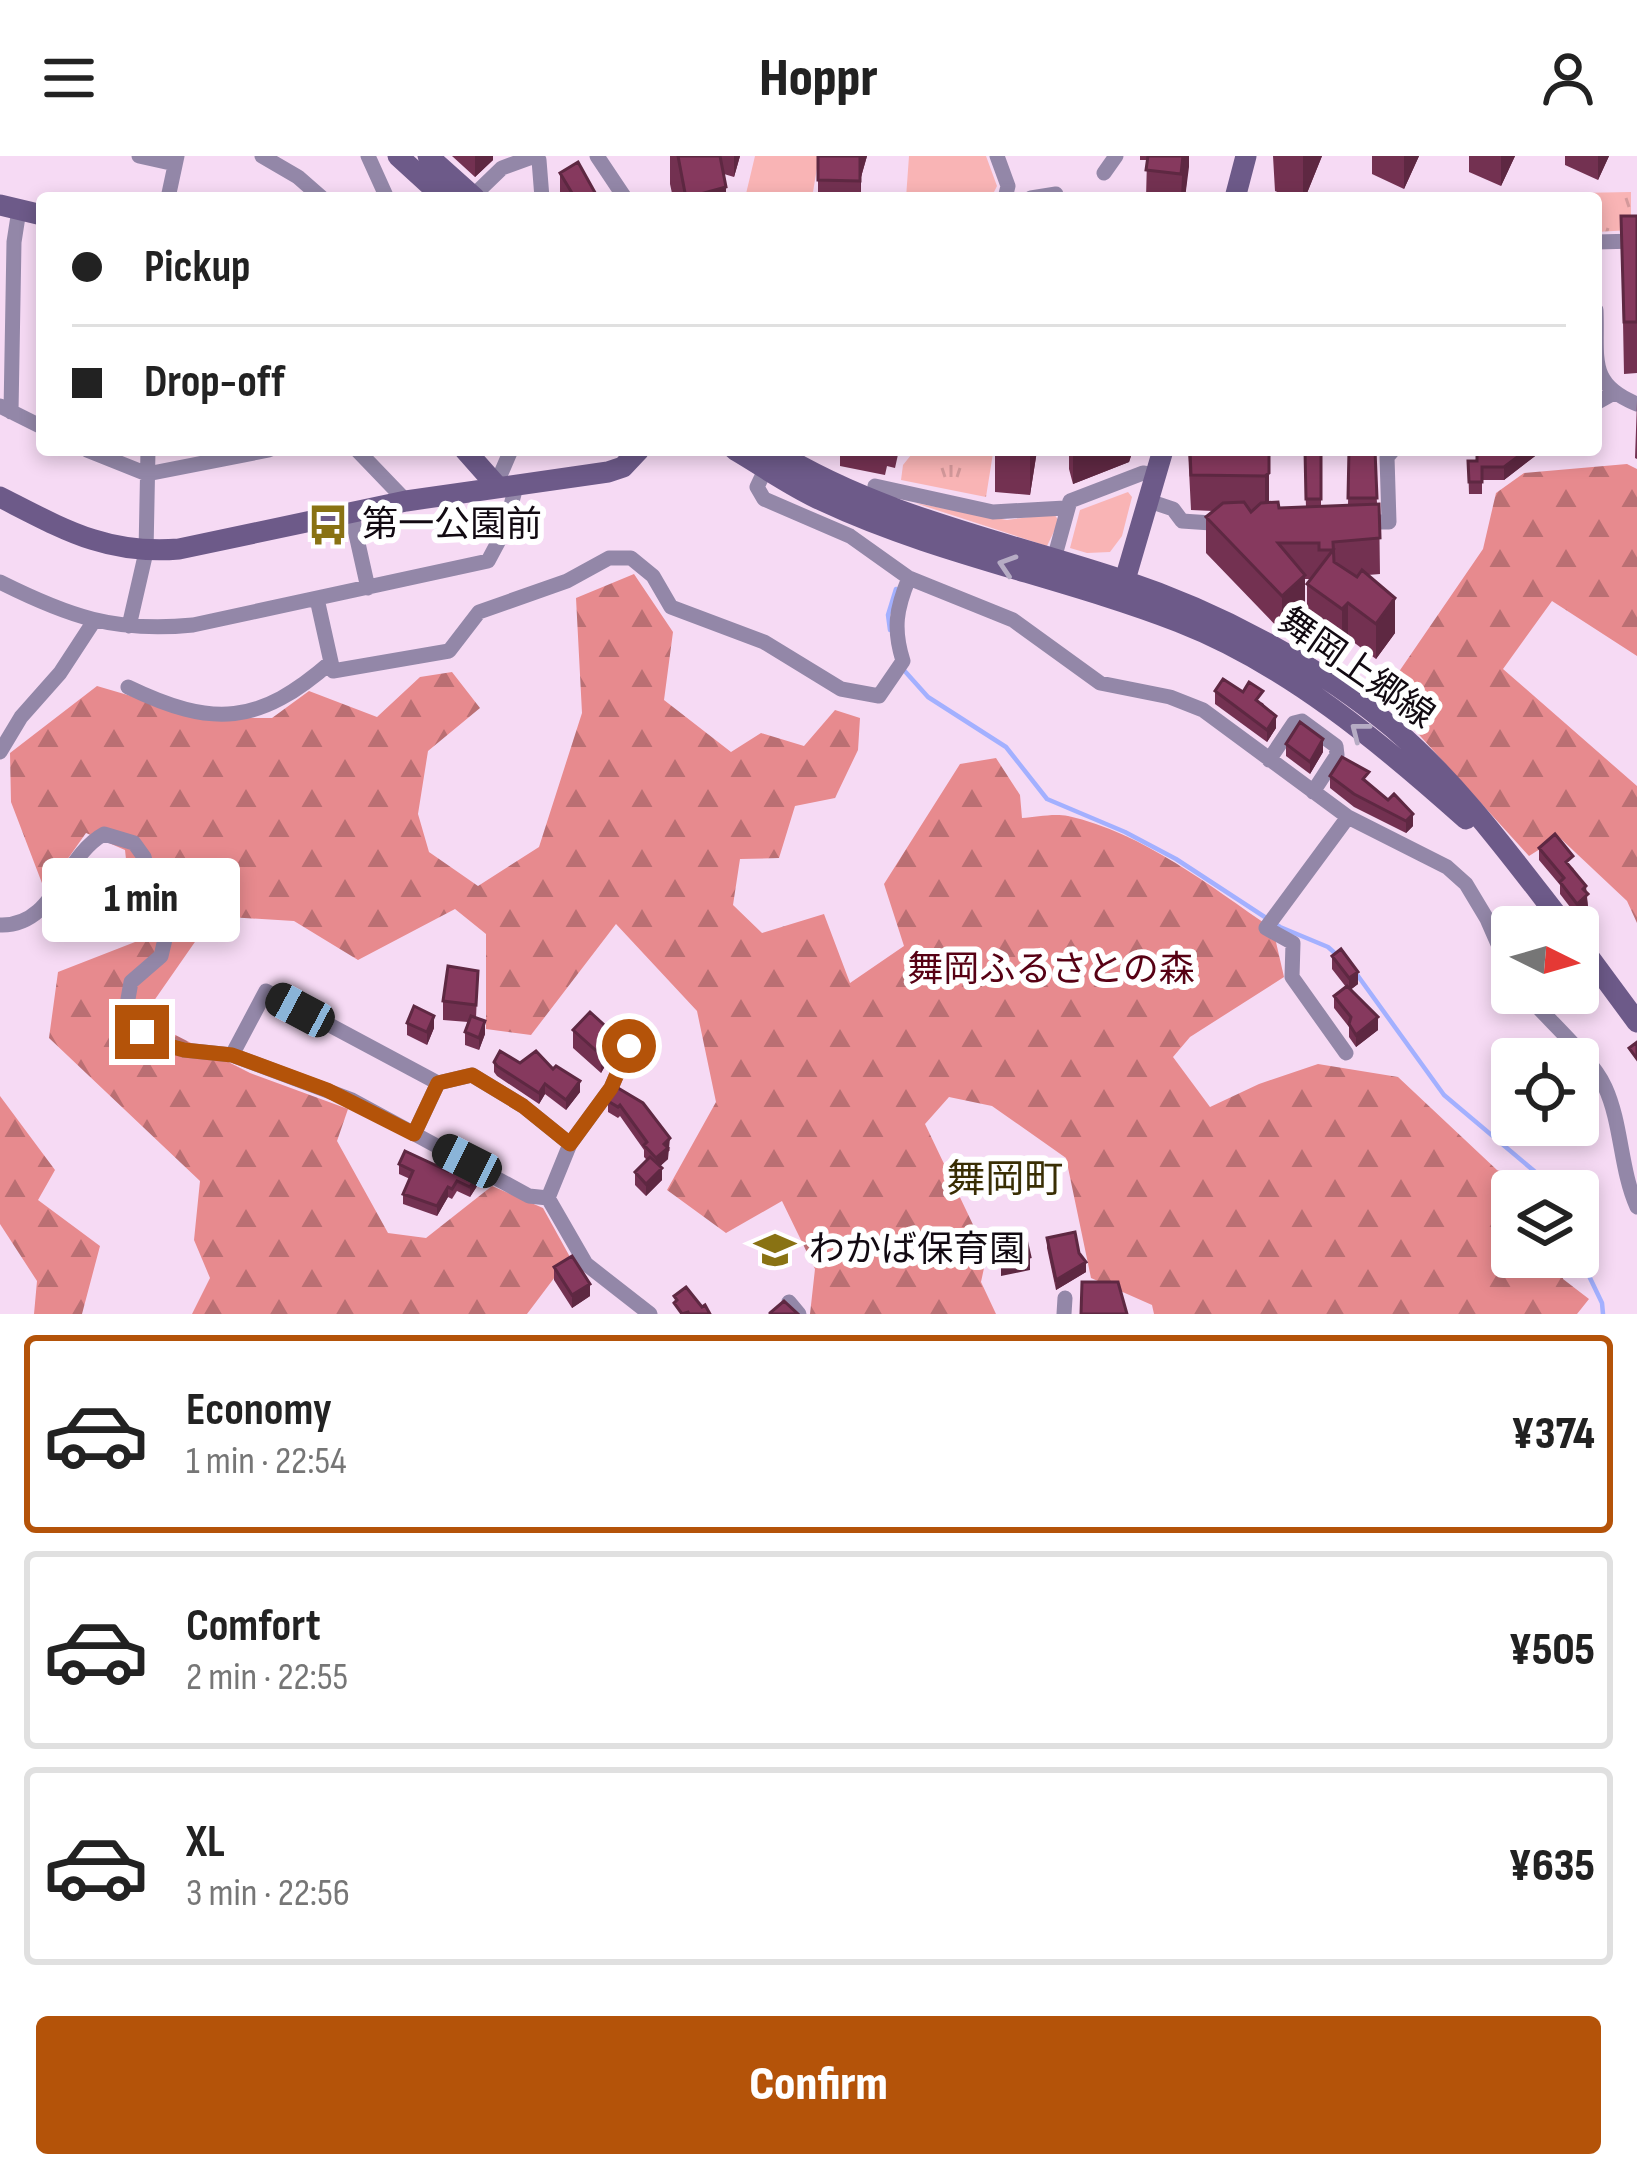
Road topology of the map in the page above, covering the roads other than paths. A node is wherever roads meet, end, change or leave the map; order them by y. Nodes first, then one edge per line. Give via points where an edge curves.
1 (139, 156) edge
2 (262, 156) edge
3 (368, 156) edge
4 (398, 156) edge
5 (428, 156) edge
6 (535, 156) edge
7 (597, 156) edge
8 (998, 156) edge
9 (1116, 156) edge
10 (1246, 156) edge
11 (176, 160) edge
12 (1104, 173) dead end
13 (169, 192) edge
14 (315, 192) edge
15 (384, 192) edge
16 (437, 192) edge
17 (468, 192) edge
18 (479, 192) edge
19 (542, 192) edge
20 (621, 192) edge
21 (1006, 192) edge
22 (1237, 192) edge
23 (20, 210) edge
24 (1637, 241) edge
25 (1602, 242) edge
26 (1602, 379) edge
27 (1612, 394) junction
28 (1602, 400) edge
29 (1637, 404) edge
30 (6, 409) edge
31 (36, 425) edge
32 (102, 456) edge
33 (148, 456) edge
34 (216, 456) edge
35 (363, 456) edge
36 (472, 456) edge
37 (510, 456) edge
38 (633, 456) edge
39 (1161, 456) edge
40 (1388, 456) edge
41 (770, 459) edge
42 (147, 474) junction
43 (1155, 475) junction
44 (506, 484) junction
45 (875, 486) dead end
46 (0, 497) edge
47 (406, 501) junction
48 (1149, 501) junction
49 (1065, 508) junction
50 (351, 512) junction
51 (1346, 522) edge
52 (1238, 524) edge
53 (146, 552) junction
54 (1054, 559) junction
55 (909, 578) junction
56 (0, 582) edge
57 (368, 588) junction
58 (1122, 591) junction
59 (316, 599) junction
60 (94, 621) junction
61 (129, 626) junction
62 (331, 662) junction
63 (128, 687) dead end
64 (0, 752) edge
65 (1269, 760) junction
66 (1313, 792) junction
67 (1348, 818) junction
68 (1549, 906) edge
69 (0, 925) edge
70 (1491, 929) edge
71 (1599, 970) edge
72 (1544, 1014) edge
73 (1637, 1022) edge
74 (629, 1046) dead end
75 (1346, 1053) dead end
76 (232, 1055) junction
77 (438, 1083) junction
78 (414, 1134) junction
79 (570, 1144) junction
80 (548, 1198) junction
81 (1637, 1207) edge
82 (650, 1314) edge

1 - 11 street
2 - 14 street
3 - 15 street
4 - 16 street
5 - 17 street
6 - 18 street via 502,168
6 - 19 street
7 - 20 street
8 - 21 street
9 - 12 street
10 - 22 street
11 - 13 street
23 - 30 street
24 - 25 street
26 - 27 street
27 - 28 street
27 - 29 street
30 - 31 street
32 - 42 street
33 - 42 street
34 - 42 street
35 - 47 street
36 - 44 street
37 - 44 street
38 - 44 street via 608,472
39 - 43 street
40 - 51 street via 1389,521
41 - 54 street
41 - 55 street via 757,487 764,499 850,536
58 -> 41 street via 875,522 820,500
42 - 53 street
43 - 48 street
43 - 49 street via 1143,472
44 - 47 street
44 - 57 street via 504,531 488,561
45 - 49 street via 993,512
46 - 53 street via 97,544
47 - 50 street
48 - 52 street via 1195,525
48 - 58 street
49 - 54 street
50 - 53 street
50 - 57 street
53 - 61 street
54 - 58 street
55 - 62 street via 895,614 899,668 879,696 826,682 764,642 671,607 631,558 609,558 479,613 449,651 333,671
55 - 65 street via 1013,620 1100,683 1203,710
56 - 60 street
57 - 59 street
58 - 68 street, 舞岡上郷線 via 1319,700 1512,861
59 - 61 street via 193,625
59 - 62 street
60 - 61 street
60 - 64 street
62 - 63 street via 298,691 251,713 207,715
65 - 66 street
65 - 66 street via 1302,721 1336,746
66 - 67 street
67 - 70 street via 1466,884
67 - 75 street via 1272,921 1293,944 1292,977
69 - 76 street via 39,913 88,842 104,834 134,842 166,935 161,956 131,982 132,1018 155,1042
71 - 73 street
72 - 81 street via 1607,1090
74 - 79 street via 611,1088
76 - 77 street via 266,991
76 - 78 street via 352,1100
77 - 78 street
77 - 79 street via 472,1075
78 - 80 street via 529,1196
79 - 80 street
80 - 82 street via 586,1264

